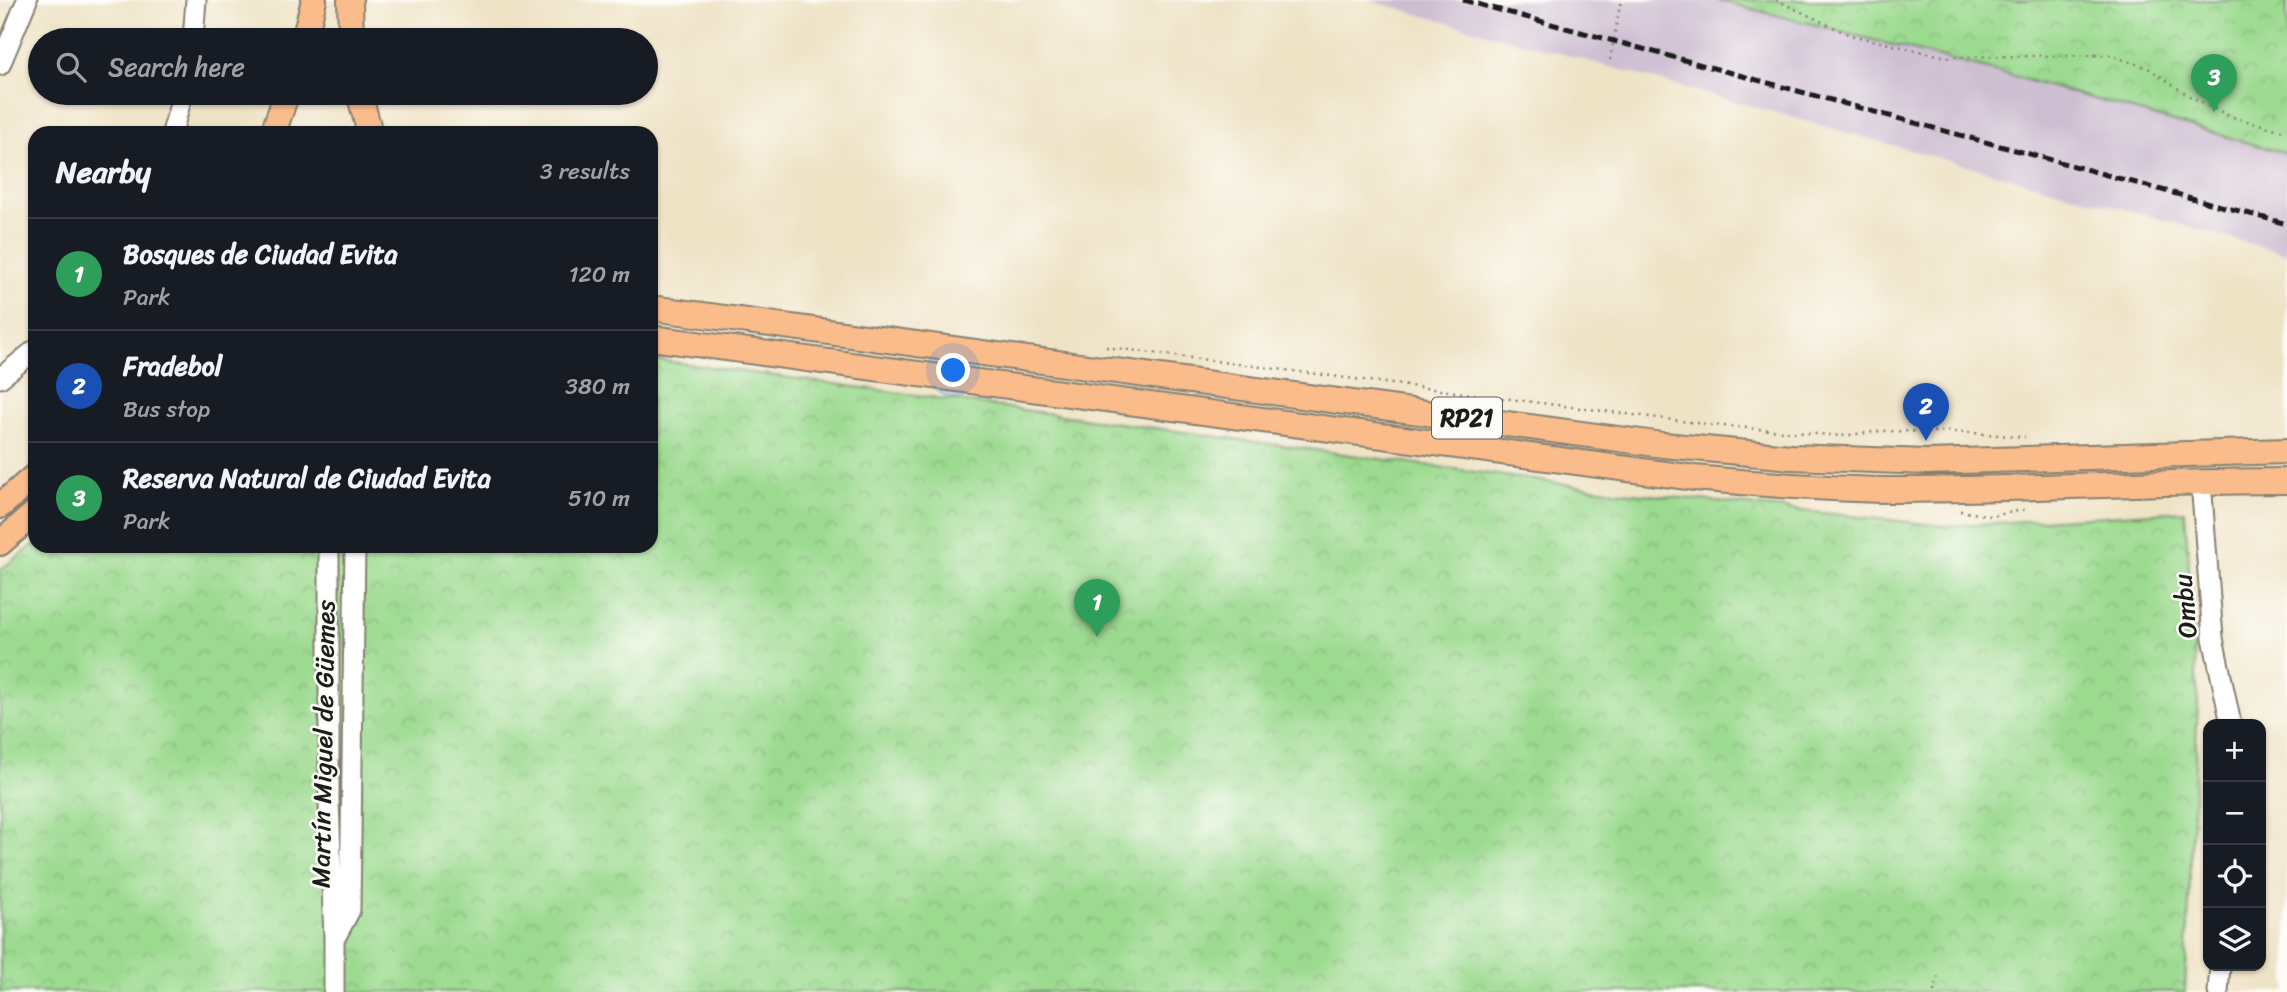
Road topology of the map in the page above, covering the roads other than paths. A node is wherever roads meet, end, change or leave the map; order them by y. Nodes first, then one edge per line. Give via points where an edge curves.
1 (27, 0) edge
2 (196, 0) edge
3 (314, 0) edge
4 (350, 0) edge
5 (194, 28) edge
6 (307, 28) edge
7 (351, 28) edge
8 (0, 65) edge
9 (180, 105) edge
10 (284, 105) edge
11 (362, 105) edge
12 (174, 126) edge
13 (276, 126) edge
14 (368, 126) edge
15 (658, 309) edge
16 (658, 339) edge
17 (28, 356) edge
18 (0, 379) edge
19 (2287, 451) edge
20 (2201, 481) junction
21 (2287, 481) edge
22 (28, 482) edge
23 (0, 506) edge
24 (28, 519) edge
25 (0, 543) edge
26 (329, 553) edge
27 (355, 553) edge
28 (2230, 719) edge
29 (334, 939) junction
30 (2220, 971) edge
31 (334, 992) edge
32 (2218, 992) edge

1 - 8 street
2 - 5 street
3 - 6 main road
4 - 7 main road
9 - 12 street
10 - 13 main road
11 - 14 main road
15 - 19 main road, RP21 via 1663,445 1791,457 1927,462
16 - 20 main road, RP21 via 1754,484 1887,489
17 - 18 street
20 - 21 main road, RP21
20 - 28 street, Ombu via 2213,638
22 - 23 main road
24 - 25 main road
26 - 29 street, Martín Miguel de Güemes
27 - 29 street, Martín Miguel de Güemes via 350,911
29 - 31 street, Martín Miguel de Güemes
30 - 32 street

